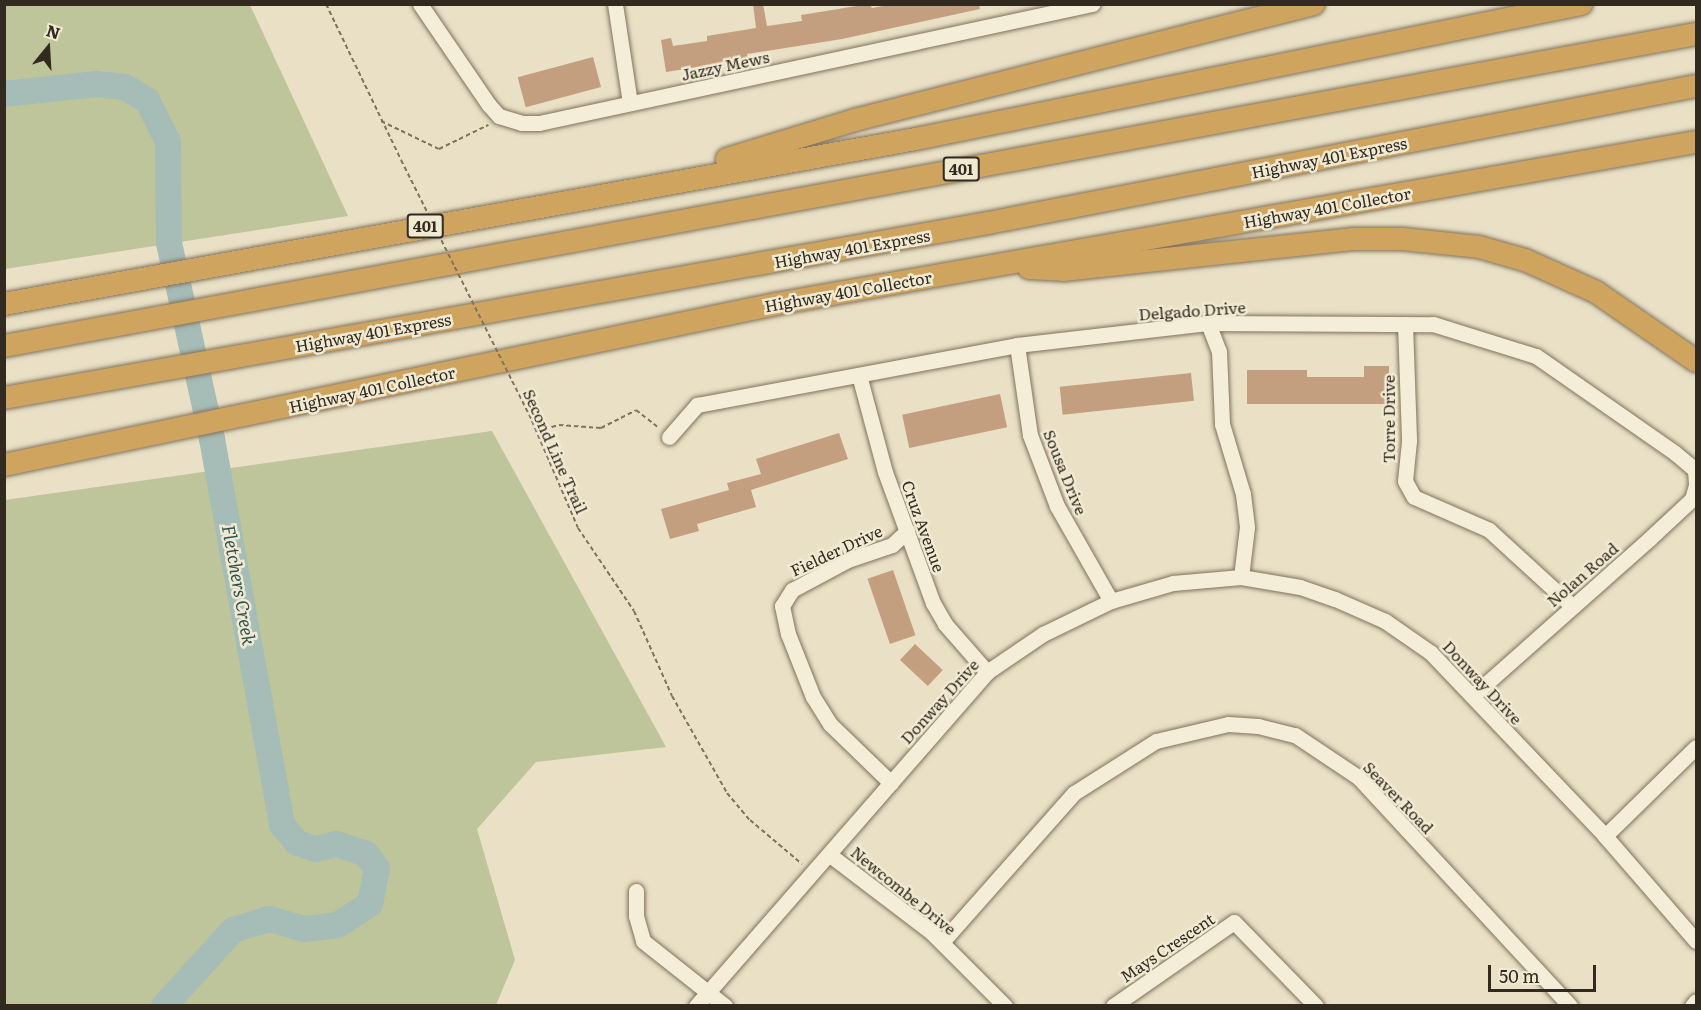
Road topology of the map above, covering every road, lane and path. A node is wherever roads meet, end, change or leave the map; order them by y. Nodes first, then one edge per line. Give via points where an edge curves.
1 (326, 4) edge
2 (420, 4) edge
3 (615, 4) edge
4 (1092, 4) edge
5 (1314, 4) edge
6 (1581, 4) edge
7 (1696, 34) edge
8 (1696, 86) edge
9 (630, 103) junction
10 (500, 116) junction
11 (380, 121) junction
12 (1696, 142) edge
13 (633, 187) junction
14 (986, 266) junction
15 (4, 304) edge
16 (1208, 323) junction
17 (1405, 324) junction
18 (1017, 345) junction
19 (4, 346) edge
20 (1696, 361) edge
21 (859, 375) junction
22 (4, 398) edge
23 (536, 432) junction
24 (669, 437) joint
25 (4, 465) edge
26 (1695, 470) joint
27 (907, 531) junction
28 (1241, 577) junction
29 (1111, 602) junction
30 (1572, 606) junction
31 (987, 672) junction
32 (1473, 694) junction
33 (1696, 747) edge
34 (891, 783) junction
35 (1605, 836) junction
36 (830, 855) junction
37 (814, 872) junction
38 (636, 891) dead end
39 (1696, 941) edge
40 (942, 942) junction
41 (707, 991) junction
42 (1696, 1001) edge
43 (696, 1005) edge
44 (725, 1005) edge
45 (1005, 1005) edge
46 (1113, 1005) edge
47 (1316, 1005) edge
48 (1570, 1005) edge
49 (1692, 1005) edge

1 - 11 path, Second Line Trail
2 - 10 street
3 - 9 street
4 - 9 street, Jazzy Mews
5 - 13 highway via 855,120
6 - 13 highway, 401 via 940,134
7 - 19 highway, 401
8 - 22 highway, Highway 401 Express via 988,223
9 - 10 street, Jazzy Mews via 539,123 510,121
10 - 11 path via 439,149
11 - 23 path, Second Line Trail, bridge
12 - 14 highway, Highway 401 Collector
13 - 15 highway, 401
14 - 20 highway via 1063,270 1352,239 1402,239 1479,247 1525,260 1596,292
14 - 25 highway, Highway 401 Collector via 776,304
16 - 17 street, Delgado Drive
16 - 18 street, Delgado Drive
16 - 28 street via 1219,351 1222,424 1247,527
17 - 26 street, Delgado Drive via 1433,324 1536,356
17 - 30 street, Torre Drive via 1409,441 1405,481 1414,497 1489,530
18 - 21 street, Delgado Drive
18 - 29 street, Sousa Drive via 1030,435 1057,506
21 - 24 street, Delgado Drive via 697,405
21 - 27 street, Cruz Avenue via 885,472
23 - 24 path via 559,425 601,428 636,410
23 - 37 path, Second Line Trail via 579,528 634,611 672,696 727,793 750,820
26 - 30 street, Nolan Road via 1692,499
27 - 31 street, Cruz Avenue via 933,603 945,624
27 - 34 street, Fielder Drive via 892,545 848,560 792,590 782,606 788,634 813,697 830,724
28 - 29 street, Donway Drive via 1173,583
28 - 32 street, Donway Drive via 1300,587 1385,621 1431,652
29 - 31 street, Donway Drive via 1043,634
30 - 32 street, Nolan Road
31 - 34 street, Donway Drive
32 - 35 street, Donway Drive
33 - 35 street
34 - 36 street, Donway Drive
35 - 39 street, Donway Drive
36 - 37 street, Donway Drive
36 - 40 street, Newcombe Drive
37 - 41 street, Donway Drive
38 - 41 street via 636,916 643,941
40 - 45 street, Newcombe Drive
40 - 48 street, Seaver Road via 1074,793 1156,741 1228,724 1258,726 1294,735 1358,777
41 - 43 street, Donway Drive
41 - 44 street
42 - 49 street
46 - 47 street, Mays Crescent via 1233,922

